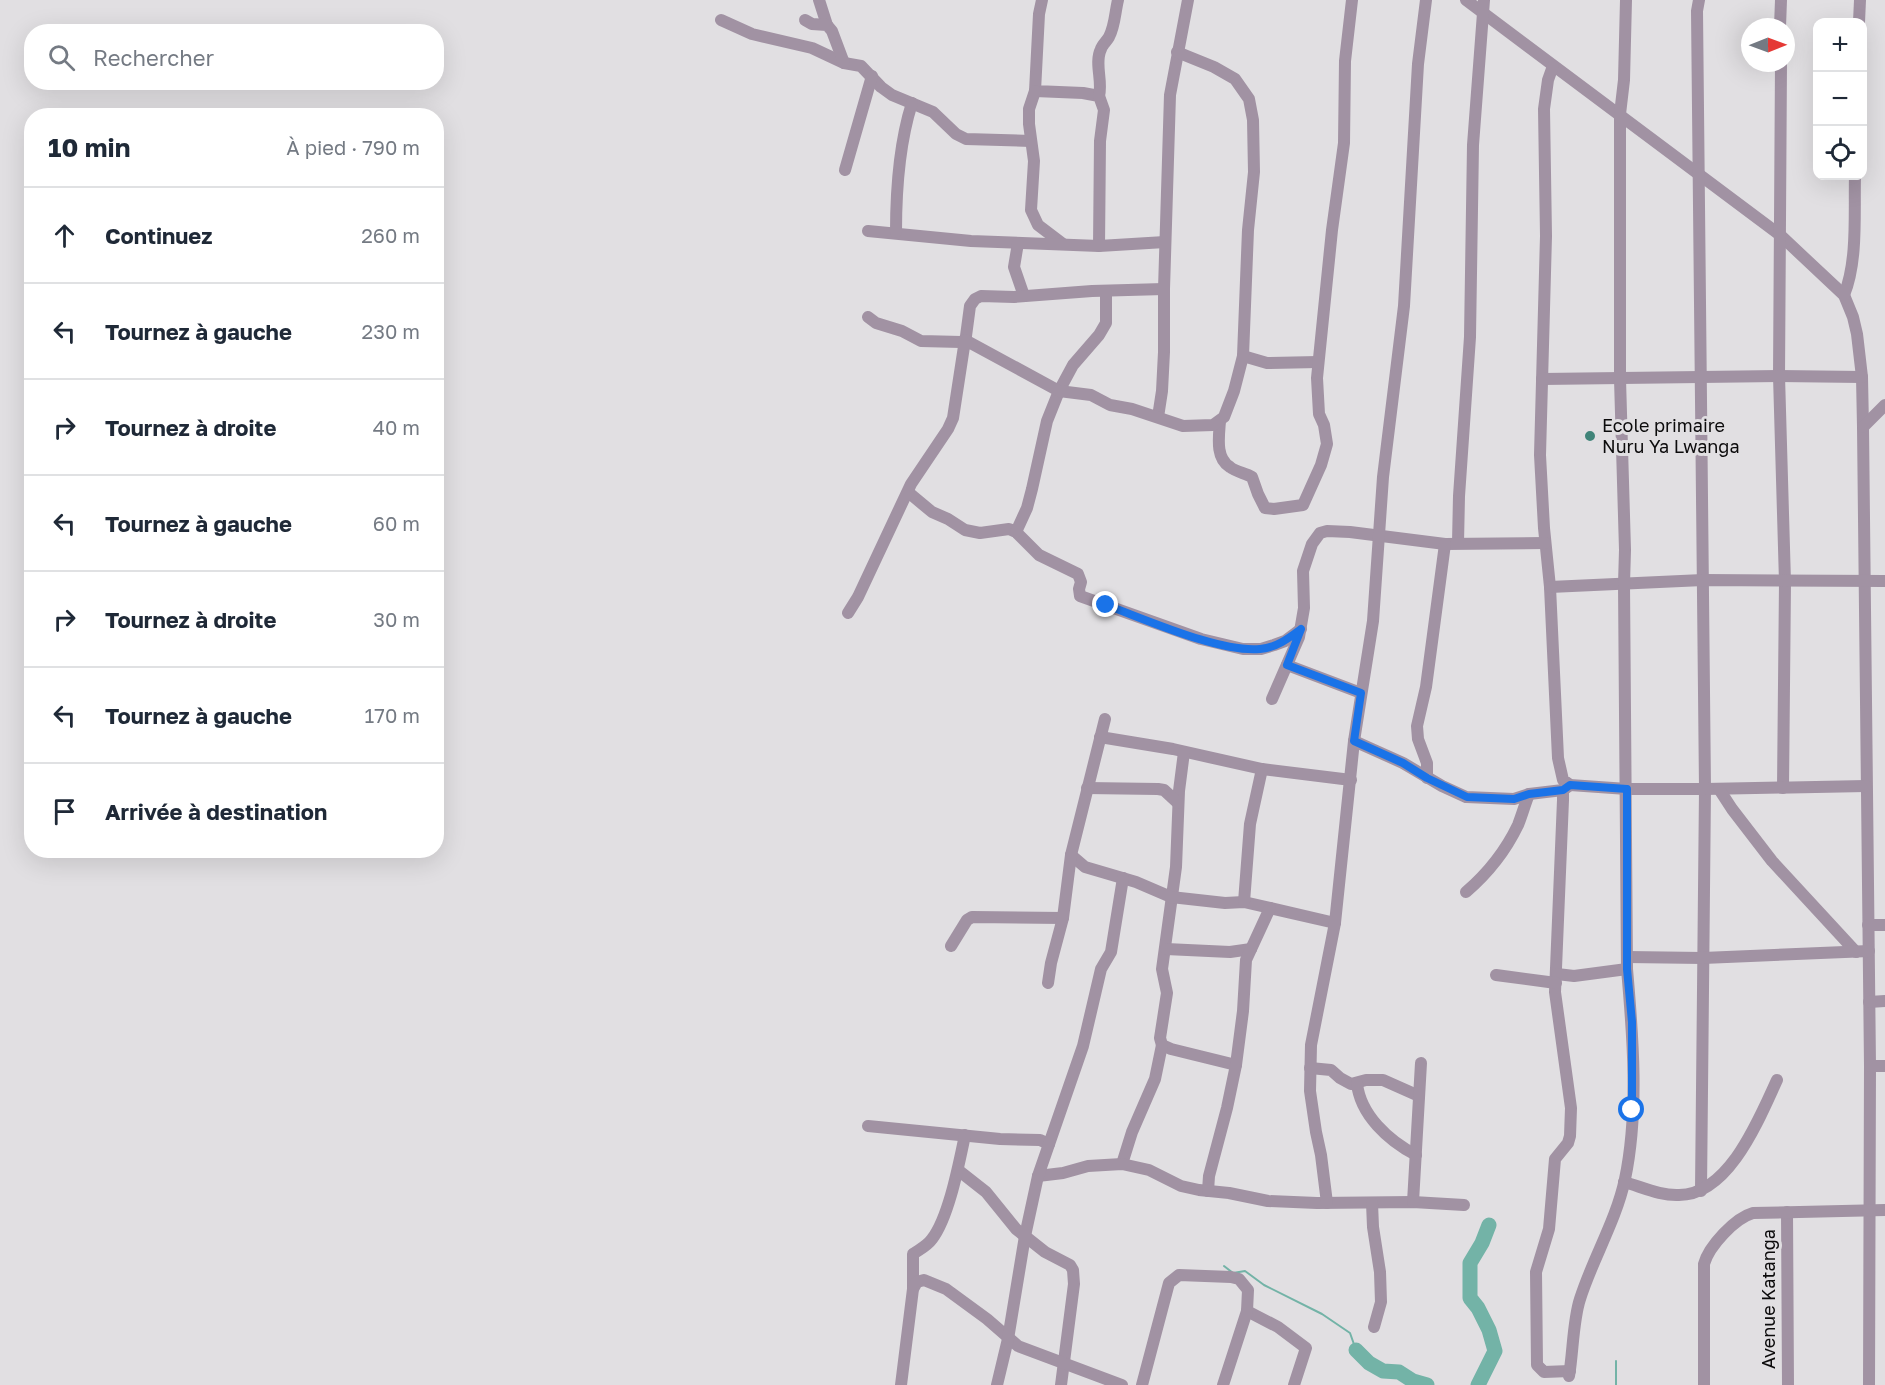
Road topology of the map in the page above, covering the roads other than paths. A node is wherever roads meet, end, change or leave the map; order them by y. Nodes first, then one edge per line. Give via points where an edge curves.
1 (819, 0) edge
2 (1042, 0) edge
3 (1118, 0) edge
4 (1188, 0) edge
5 (1352, 0) edge
6 (1426, 0) edge
7 (1466, 0) edge
8 (1626, 0) edge
9 (1699, 0) edge
10 (1781, 0) edge
11 (1860, 0) edge
12 (1483, 6) edge
13 (1780, 18) edge
14 (1859, 18) edge
15 (722, 20) dead end
16 (805, 20) dead end
17 (826, 25) junction
18 (1177, 52) junction
19 (844, 63) junction
20 (1552, 66) junction
21 (1781, 72) edge
22 (872, 76) junction
23 (1035, 91) junction
24 (1099, 96) junction
25 (912, 103) junction
26 (1620, 114) junction
27 (1031, 141) junction
28 (845, 170) dead end
29 (1700, 174) junction
30 (1855, 180) edge
31 (868, 231) dead end
32 (896, 232) junction
33 (1780, 235) junction
34 (1165, 242) junction
35 (1018, 243) junction
36 (1064, 245) junction
37 (1099, 246) junction
38 (1164, 289) junction
39 (1106, 291) junction
40 (1844, 295) junction
41 (1024, 296) junction
42 (868, 317) dead end
43 (965, 340) junction
44 (1243, 356) junction
45 (1318, 362) junction
46 (1701, 376) junction
47 (1779, 376) junction
48 (1862, 377) junction
49 (1542, 379) junction
50 (1620, 379) junction
51 (1059, 391) junction
52 (1885, 405) edge
53 (1158, 417) junction
54 (1220, 421) junction
55 (1863, 427) junction
56 (908, 492) junction
57 (1016, 531) junction
58 (1379, 534) junction
59 (1458, 543) junction
60 (1545, 543) junction
61 (1445, 544) junction
62 (1703, 580) junction
63 (1864, 581) junction
64 (1885, 581) edge
65 (1785, 582) junction
66 (1624, 584) junction
67 (1550, 587) junction
68 (848, 613) dead end
69 (1301, 629) junction
70 (1287, 665) junction
71 (1361, 693) junction
72 (1272, 699) dead end
73 (1106, 719) dead end
74 (1100, 737) junction
75 (1354, 741) junction
76 (1184, 752) junction
77 (1262, 769) junction
78 (1427, 778) junction
79 (1351, 780) junction
80 (1866, 786) junction
81 (1087, 788) junction
82 (1567, 788) junction
83 (1783, 788) junction
84 (1627, 789) junction
85 (1705, 789) junction
86 (1719, 789) junction
87 (1529, 794) junction
88 (1179, 803) junction
89 (1071, 855) junction
90 (1123, 878) junction
91 (1466, 892) dead end
92 (1171, 897) junction
93 (1244, 902) junction
94 (1270, 908) junction
95 (1063, 918) junction
96 (1335, 923) junction
97 (1868, 925) junction
98 (1885, 925) edge
99 (951, 946) dead end
100 (1166, 949) junction
101 (1251, 950) junction
102 (1862, 951) junction
103 (1703, 958) junction
104 (1627, 963) junction
105 (1496, 975) dead end
106 (1556, 979) junction
107 (1048, 983) dead end
108 (1885, 1001) edge
109 (1869, 1002) junction
110 (1162, 1045) junction
111 (1421, 1064) dead end
112 (1236, 1065) junction
113 (1870, 1066) junction
114 (1885, 1066) edge
115 (1310, 1068) junction
116 (1777, 1080) dead end
117 (1357, 1083) junction
118 (1419, 1096) junction
119 (868, 1126) dead end
120 (965, 1135) junction
121 (1049, 1144) junction
122 (1416, 1155) junction
123 (1122, 1164) junction
124 (958, 1170) junction
125 (1038, 1176) junction
126 (1624, 1182) junction
127 (1208, 1191) junction
128 (1701, 1191) junction
129 (1413, 1202) junction
130 (1327, 1203) junction
131 (1372, 1203) junction
132 (1464, 1205) dead end
133 (1885, 1210) edge
134 (1870, 1211) junction
135 (1787, 1212) junction
136 (1025, 1236) junction
137 (913, 1289) junction
138 (1247, 1311) junction
139 (1374, 1327) dead end
140 (1008, 1339) junction
141 (1064, 1362) junction
142 (901, 1385) edge
143 (997, 1385) edge
144 (1061, 1385) edge
145 (1122, 1385) edge
146 (1142, 1385) edge
147 (1223, 1385) edge
148 (1294, 1385) edge
149 (1704, 1385) edge
150 (1788, 1385) edge
151 (1869, 1385) edge

1 - 17 street
2 - 23 street
3 - 24 street via 1113,28 1099,59
4 - 18 street
5 - 45 street via 1345,61 1344,143
6 - 58 street via 1418,64 1404,306
7 - 12 street
8 - 26 street
9 - 29 street
10 - 13 street
11 - 14 street
12 - 20 street
12 - 59 street
15 - 19 street via 752,34 812,48
16 - 17 street
17 - 19 street
18 - 34 street via 1170,95
18 - 44 street via 1226,73 1243,87 1249,99 1254,172
19 - 22 street via 861,66
20 - 26 street
20 - 49 street via 1544,109
21 - 33 street
22 - 25 street via 892,95
22 - 28 street
23 - 24 street
23 - 27 street via 1029,109
24 - 37 street via 1104,110
25 - 27 street via 933,112 966,139
25 - 32 street via 902,144
26 - 29 street
26 - 50 street
27 - 36 street via 1031,210 1038,225
29 - 33 street
29 - 46 street
30 - 40 street via 1852,262
31 - 32 street
32 - 35 street
33 - 40 street
33 - 47 street
34 - 37 street
34 - 38 street
35 - 36 street
35 - 41 street via 1014,267
36 - 37 street
38 - 39 street
38 - 53 street via 1164,362
39 - 41 street
39 - 51 street via 1106,323 1073,365
40 - 48 street via 1857,334
41 - 43 street via 978,297 969,310
42 - 43 street via 921,341
43 - 51 street
43 - 56 street via 953,418
44 - 45 street via 1267,363
44 - 54 street via 1229,406
45 - 54 street via 1318,404 1326,452 1301,506 1265,508 1252,477 1225,463 1218,443
46 - 47 street
46 - 50 street
46 - 62 street
47 - 48 street
47 - 65 street
48 - 55 street
49 - 50 street
49 - 60 street via 1540,455
50 - 66 street
51 - 53 street via 1091,395 1110,405
51 - 57 street via 1047,421 1027,508
52 - 55 street
53 - 54 street via 1183,426 1213,425
55 - 63 street
56 - 57 street via 965,531
56 - 68 street
57 - 69 street via 1039,555 1078,574 1080,596 1201,639 1261,649 1285,641
58 - 61 street
58 - 69 street via 1327,531 1315,538 1303,571
58 - 71 street via 1373,621
59 - 60 street
59 - 61 street
60 - 67 street
61 - 78 street via 1417,726
62 - 65 street
62 - 66 street
62 - 85 street
63 - 64 street
63 - 65 street
63 - 80 street
65 - 83 street
66 - 67 street
66 - 84 street
67 - 82 street via 1558,758
69 - 70 street
70 - 71 street
70 - 72 street
71 - 75 street
73 - 74 street
74 - 76 street
74 - 81 street
75 - 78 street
75 - 79 street
76 - 77 street
76 - 88 street
77 - 79 street
77 - 93 street via 1250,824
78 - 87 street via 1467,797 1514,799
79 - 96 street
80 - 83 street
80 - 97 street
81 - 88 street via 1158,789
81 - 89 street
82 - 84 street
82 - 87 street
82 - 106 street
83 - 86 street
84 - 85 street
84 - 104 street
85 - 86 street
85 - 103 street
86 - 102 street via 1772,861
87 - 91 street via 1507,843
88 - 92 street
89 - 90 street via 1085,867
89 - 95 street
90 - 92 street
90 - 121 street via 1111,952 1101,969 1085,1040
92 - 93 street
92 - 100 street
93 - 94 street
94 - 96 street
94 - 101 street
95 - 99 street via 972,917
95 - 107 street
96 - 115 street
97 - 98 street
97 - 102 street
100 - 101 street
100 - 110 street via 1162,969 1167,993
101 - 112 street via 1244,968
102 - 103 street
102 - 109 street
103 - 104 street
103 - 128 street
104 - 106 street
104 - 126 street via 1633,1070 1630,1156
105 - 106 street
106 - 126 street via 1571,1127 1568,1143 1556,1159 1549,1229 1536,1272 1536,1361 1544,1372 1570,1373 1579,1301
108 - 109 street
109 - 113 street
110 - 112 street
110 - 123 street via 1155,1079
111 - 118 street
112 - 127 street
113 - 114 street
113 - 134 street
115 - 117 street via 1331,1070 1351,1084
115 - 130 street
116 - 128 street via 1734,1161
117 - 118 street via 1383,1080
117 - 122 street via 1360,1101 1368,1114 1394,1142
118 - 122 street
119 - 120 street
120 - 121 street via 1040,1140
120 - 124 street
121 - 125 street
122 - 129 street
123 - 125 street
123 - 127 street via 1149,1170 1181,1186
124 - 136 street via 986,1192
124 - 137 street via 933,1238 913,1254
125 - 136 street
126 - 128 street via 1674,1195
127 - 130 street via 1268,1201
129 - 131 street
129 - 132 street
130 - 131 street
131 - 139 street via 1381,1302
133 - 134 street
134 - 135 street
134 - 151 street
135 - 149 street via 1746,1215 1706,1257
135 - 150 street, Avenue Katanga
136 - 140 street
136 - 141 street via 1073,1270
137 - 140 street via 924,1280 946,1289
137 - 142 street
138 - 146 street via 1248,1290 1239,1279 1179,1275 1169,1283
138 - 147 street
138 - 148 street via 1306,1348
140 - 141 street
140 - 143 street
141 - 144 street
141 - 145 street

